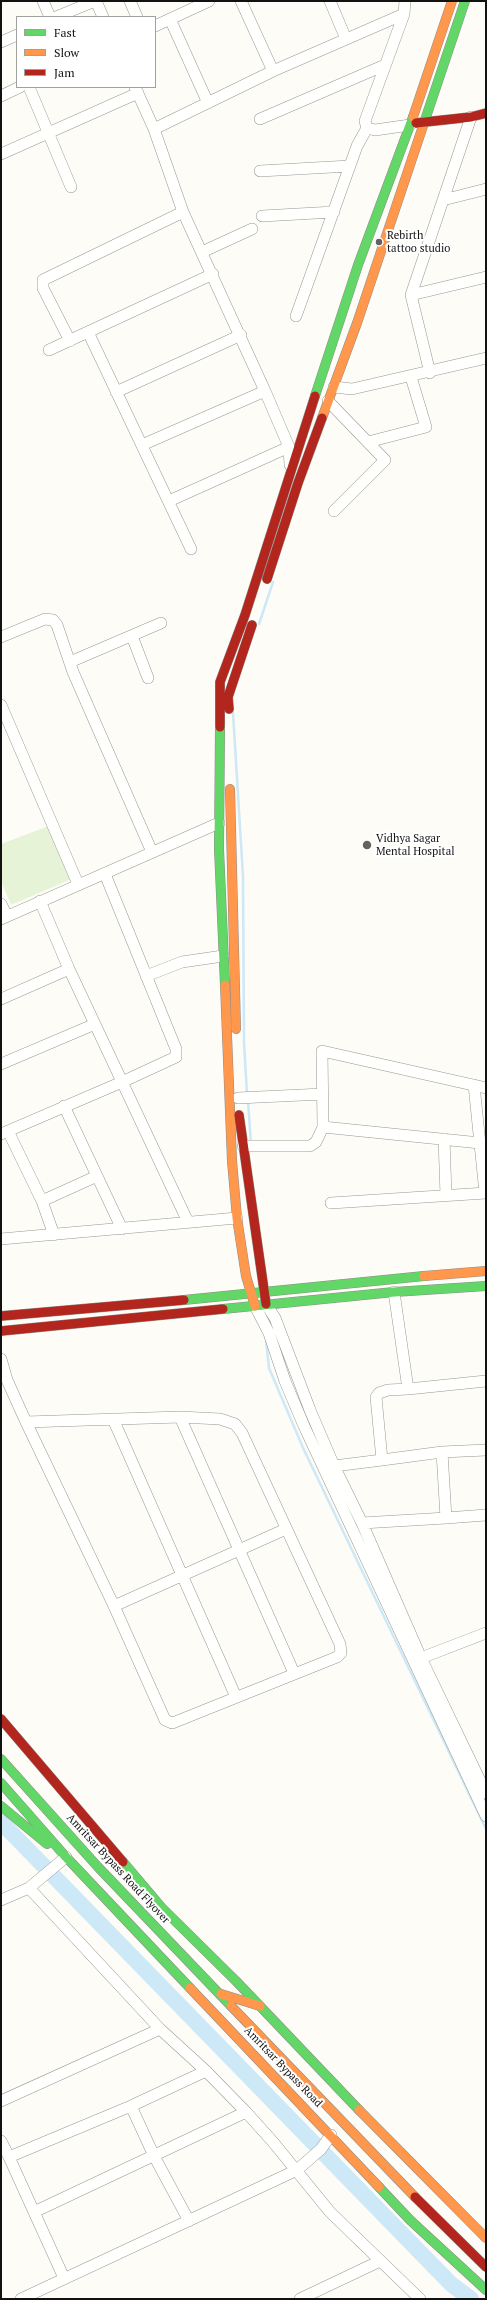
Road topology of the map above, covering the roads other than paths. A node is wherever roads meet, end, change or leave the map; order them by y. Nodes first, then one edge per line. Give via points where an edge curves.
1 (43, 1) edge
2 (95, 1) edge
3 (130, 1) edge
4 (210, 1) edge
5 (241, 1) edge
6 (330, 1) edge
7 (405, 1) edge
8 (452, 1) edge
9 (465, 1) edge
10 (190, 5) edge
11 (404, 14) junction
12 (50, 16) edge
13 (58, 16) edge
14 (102, 16) edge
15 (137, 16) edge
16 (170, 19) junction
17 (156, 26) edge
18 (16, 35) edge
19 (346, 39) junction
20 (1, 42) edge
21 (385, 65) junction
22 (273, 72) junction
23 (18, 88) edge
24 (29, 88) edge
25 (136, 90) edge
26 (1, 96) edge
27 (208, 103) junction
28 (486, 112) edge
29 (471, 117) junction
30 (260, 119) dead end
31 (424, 121) junction
32 (410, 125) junction
33 (367, 128) junction
34 (154, 129) junction
35 (50, 133) junction
36 (1, 154) edge
37 (350, 166) junction
38 (260, 171) dead end
39 (71, 187) dead end
40 (486, 189) edge
41 (443, 200) junction
42 (183, 212) junction
43 (334, 212) junction
44 (262, 216) dead end
45 (252, 229) dead end
46 (202, 252) junction
47 (213, 274) junction
48 (486, 277) edge
49 (411, 296) junction
50 (296, 316) dead end
51 (88, 332) junction
52 (241, 335) junction
53 (70, 341) junction
54 (49, 350) dead end
55 (486, 358) edge
56 (430, 372) junction
57 (411, 377) junction
58 (334, 387) junction
59 (265, 390) junction
60 (116, 392) junction
61 (328, 401) junction
62 (368, 442) junction
63 (142, 445) junction
64 (289, 447) junction
65 (290, 470) junction
66 (169, 501) junction
67 (334, 511) dead end
68 (191, 549) dead end
69 (161, 623) dead end
70 (132, 636) junction
71 (1, 637) edge
72 (70, 662) junction
73 (148, 678) dead end
74 (1, 705) edge
75 (219, 823) junction
76 (152, 852) junction
77 (105, 874) junction
78 (78, 884) junction
79 (40, 901) junction
80 (1, 904) edge
81 (4, 918) edge
82 (223, 956) junction
83 (69, 969) junction
84 (146, 976) junction
85 (1, 999) edge
86 (95, 1024) junction
87 (1, 1064) edge
88 (122, 1082) junction
89 (474, 1085) junction
90 (486, 1088) edge
91 (323, 1094) junction
92 (238, 1098) junction
93 (64, 1106) junction
94 (323, 1128) junction
95 (4, 1132) edge
96 (444, 1139) junction
97 (480, 1143) junction
98 (243, 1146) junction
99 (97, 1176) junction
100 (486, 1193) edge
101 (446, 1195) junction
102 (42, 1201) junction
103 (331, 1204) dead end
104 (237, 1218) junction
105 (188, 1222) junction
106 (122, 1229) junction
107 (54, 1235) junction
108 (1, 1239) edge
109 (486, 1271) edge
110 (486, 1286) edge
111 (394, 1292) junction
112 (251, 1294) junction
113 (265, 1298) junction
114 (255, 1306) junction
115 (1, 1316) edge
116 (1, 1331) edge
117 (1, 1359) edge
118 (486, 1381) edge
119 (408, 1388) junction
120 (180, 1417) junction
121 (113, 1418) junction
122 (26, 1422) junction
123 (486, 1450) edge
124 (442, 1452) junction
125 (382, 1460) junction
126 (334, 1466) junction
127 (486, 1515) edge
128 (446, 1518) junction
129 (362, 1523) junction
130 (286, 1529) junction
131 (239, 1549) junction
132 (182, 1576) junction
133 (114, 1606) junction
134 (486, 1634) edge
135 (422, 1658) junction
136 (294, 1673) junction
137 (236, 1697) junction
138 (1, 1719) edge
139 (1, 1759) edge
140 (1, 1783) edge
141 (486, 1793) edge
142 (1, 1806) edge
143 (486, 1816) edge
144 (66, 1857) junction
145 (29, 1888) junction
146 (1, 1900) edge
147 (219, 1994) junction
148 (260, 2006) junction
149 (160, 2029) junction
150 (206, 2071) junction
151 (1, 2101) edge
152 (130, 2106) junction
153 (246, 2112) junction
154 (331, 2135) junction
155 (1, 2141) edge
156 (154, 2156) junction
157 (8, 2157) junction
158 (301, 2167) junction
159 (34, 2212) junction
160 (188, 2221) junction
161 (486, 2238) edge
162 (380, 2261) junction
163 (486, 2267) edge
164 (64, 2278) junction
165 (486, 2290) edge
166 (21, 2299) edge
167 (300, 2299) edge
168 (420, 2299) edge

1 - 12 street
2 - 13 street
2 - 14 street
3 - 15 street
4 - 10 street
5 - 22 street
6 - 19 street
7 - 11 street
8 - 32 main road
9 - 31 main road
10 - 16 street
11 - 19 street
11 - 21 street
16 - 17 street
16 - 27 street
18 - 20 street
19 - 22 street
21 - 30 street
21 - 33 street via 366,117
22 - 27 street
23 - 26 street
24 - 35 street
25 - 34 street
25 - 35 street
27 - 34 street
28 - 29 main road
29 - 31 main road
29 - 41 street
31 - 32 main road
31 - 58 main road
32 - 33 street via 375,130
32 - 65 main road via 358,265
33 - 37 street
34 - 42 street
35 - 36 street
35 - 39 street
37 - 38 street
37 - 43 street
40 - 41 street
41 - 49 street
42 - 46 street
42 - 53 street via 43,280 43,288
43 - 44 street
43 - 50 street
45 - 46 street
46 - 47 street
47 - 51 street
47 - 52 street
48 - 49 street
49 - 56 street
51 - 53 street
51 - 60 street
52 - 59 street
52 - 60 street
53 - 54 street
55 - 56 street
56 - 57 street
57 - 58 street via 349,390
57 - 62 street via 426,427
58 - 61 main road
59 - 63 street
59 - 64 street
60 - 63 street
61 - 62 street
61 - 92 main road via 298,483 228,697
62 - 67 street via 385,462
63 - 66 street
64 - 65 street
64 - 66 street
65 - 75 main road via 245,615 220,682
66 - 68 street
69 - 70 street
70 - 72 street
70 - 73 street
71 - 72 street via 45,619 53,620
72 - 76 street
74 - 78 street
75 - 76 street
75 - 82 main road
76 - 77 street
77 - 78 street
77 - 84 street
78 - 79 street
79 - 81 street
79 - 83 street
80 - 81 street
82 - 84 street via 182,962
82 - 104 main road
83 - 85 street
83 - 86 street
84 - 88 street via 177,1053 173,1059
86 - 87 street
86 - 88 street
88 - 93 street
88 - 105 street
89 - 90 street
89 - 91 street via 322,1051
89 - 97 street
91 - 92 street
91 - 94 street
92 - 98 main road
93 - 95 street
93 - 99 street
94 - 96 street
94 - 98 street via 316,1142 310,1146
95 - 102 street
96 - 97 street
96 - 101 street
97 - 100 street
98 - 113 main road
99 - 102 street
99 - 106 street
100 - 101 street
101 - 103 street
102 - 107 street
104 - 105 street
104 - 112 main road
105 - 106 street
106 - 107 street
107 - 108 street
109 - 113 main road via 393,1278
110 - 111 main road
111 - 113 main road
111 - 119 street
112 - 113 main road
112 - 114 main road
112 - 115 main road
113 - 114 main road
113 - 126 street via 276,1318
114 - 116 main road
114 - 143 street via 269,1332 285,1381 304,1426
117 - 122 street
118 - 119 street
119 - 125 street via 388,1390 379,1393 376,1398
120 - 121 street
120 - 130 street via 220,1419 235,1424 242,1433
120 - 131 street
121 - 122 street
121 - 132 street
122 - 133 street
123 - 124 street
124 - 125 street
124 - 128 street
125 - 126 street
126 - 129 street
127 - 128 street
128 - 129 street
129 - 135 street
130 - 131 street
130 - 136 street via 341,1648 341,1653 337,1657
131 - 132 street
131 - 136 street
132 - 133 street
132 - 137 street
133 - 137 street via 165,1720 176,1722
134 - 135 street
135 - 141 street
136 - 137 street
138 - 148 main road via 162,1908
139 - 147 main road, Amritsar Bypass Road Flyover via 98,1868
140 - 144 main road
142 - 144 main road via 39,1839
144 - 145 street
144 - 154 main road, Amritsar Bypass Road
145 - 146 street
145 - 149 street
147 - 148 main road
147 - 163 main road, Amritsar Bypass Road via 420,2205
148 - 161 main road via 384,2137
149 - 150 street
149 - 151 street
150 - 152 street
150 - 153 street
152 - 156 street
152 - 157 street
153 - 156 street
153 - 158 street
154 - 158 street
154 - 165 main road, Amritsar Bypass Road via 410,2220
155 - 157 street
156 - 159 street
156 - 160 street
157 - 159 street
158 - 160 street
158 - 162 street via 330,2212
159 - 164 street
160 - 164 street
162 - 167 street
162 - 168 street
164 - 166 street

